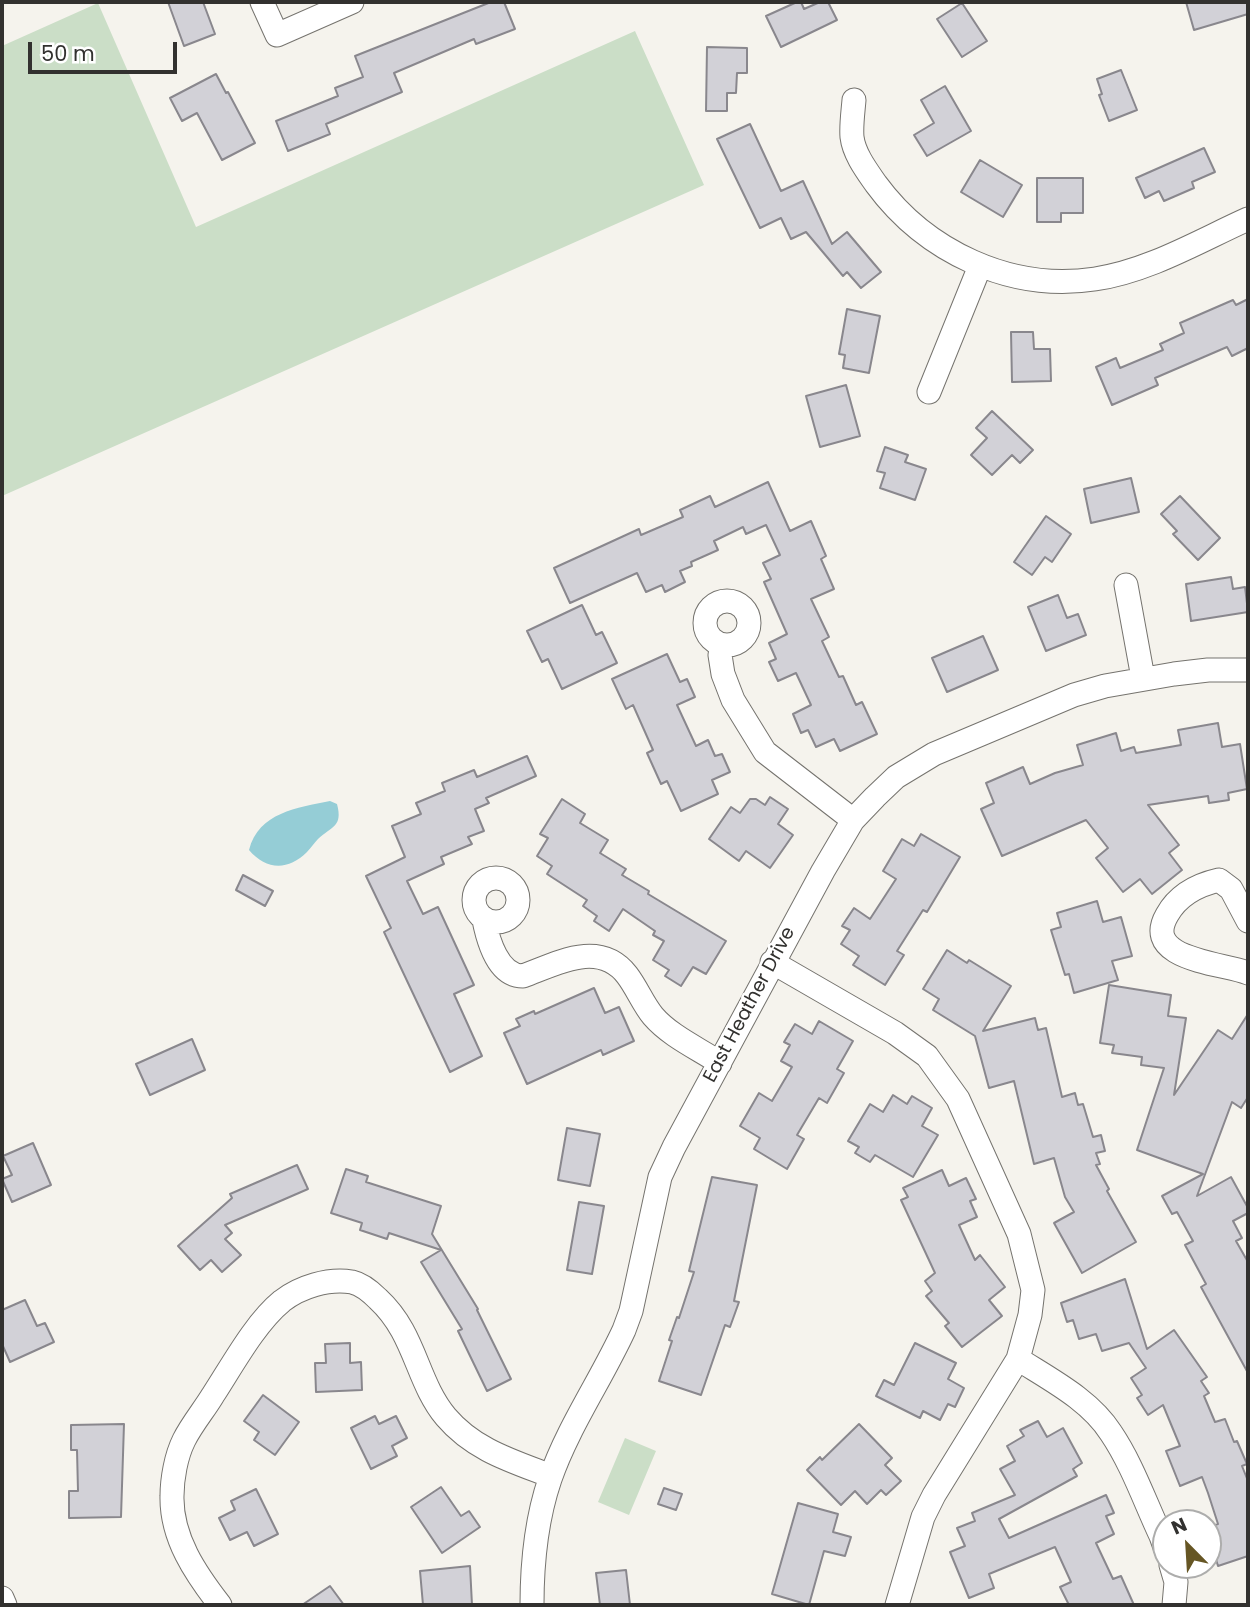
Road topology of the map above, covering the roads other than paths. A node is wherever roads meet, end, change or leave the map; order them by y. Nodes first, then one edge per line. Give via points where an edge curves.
1 (262, 2) edge
2 (352, 2) edge
3 (854, 100) dead end
4 (1248, 219) edge
5 (980, 266) junction
6 (929, 392) dead end
7 (1126, 585) dead end
8 (723, 645) dead end
9 (1248, 670) edge
10 (1143, 678) junction
11 (853, 820) junction
12 (484, 920) dead end
13 (1248, 921) edge
14 (772, 962) junction
15 (1248, 973) edge
16 (720, 1063) junction
17 (1018, 1359) junction
18 (551, 1476) junction
19 (1152, 1517) edge
20 (1176, 1579) edge
21 (2, 1598) edge
22 (1178, 1604) edge
23 (5, 1605) edge
24 (220, 1605) edge
25 (532, 1605) edge
26 (897, 1605) edge

1 - 2 street via 277,36
3 - 5 street via 852,139 881,191 926,235
4 - 5 street via 1139,268 1093,280 1029,278
5 - 6 street
7 - 10 street
8 - 11 street via 723,674 733,700 765,752
9 - 10 street, East Heather Drive
10 - 11 street, East Heather Drive via 1074,695 934,754 896,777
11 - 14 street, East Heather Drive
12 - 16 street via 500,962 514,976 584,955 603,957 627,975 661,1024
13 - 15 street via 1231,889 1219,880 1203,884 1173,905 1163,922 1163,938 1184,957
14 - 16 street, East Heather Drive
14 - 17 street via 895,1033 927,1056 945,1078 1019,1234 1028,1266 1033,1290
16 - 18 street, East Heather Drive via 660,1177 624,1331
17 - 19 street via 1069,1392 1111,1432
17 - 26 street via 923,1517
18 - 24 street via 488,1452 461,1432 434,1400 392,1312 371,1292 353,1282 327,1282 302,1289 281,1302 234,1363 184,1441 174,1474 177,1534
18 - 25 street, East Heather Drive via 536,1530
20 - 22 street
21 - 23 street

